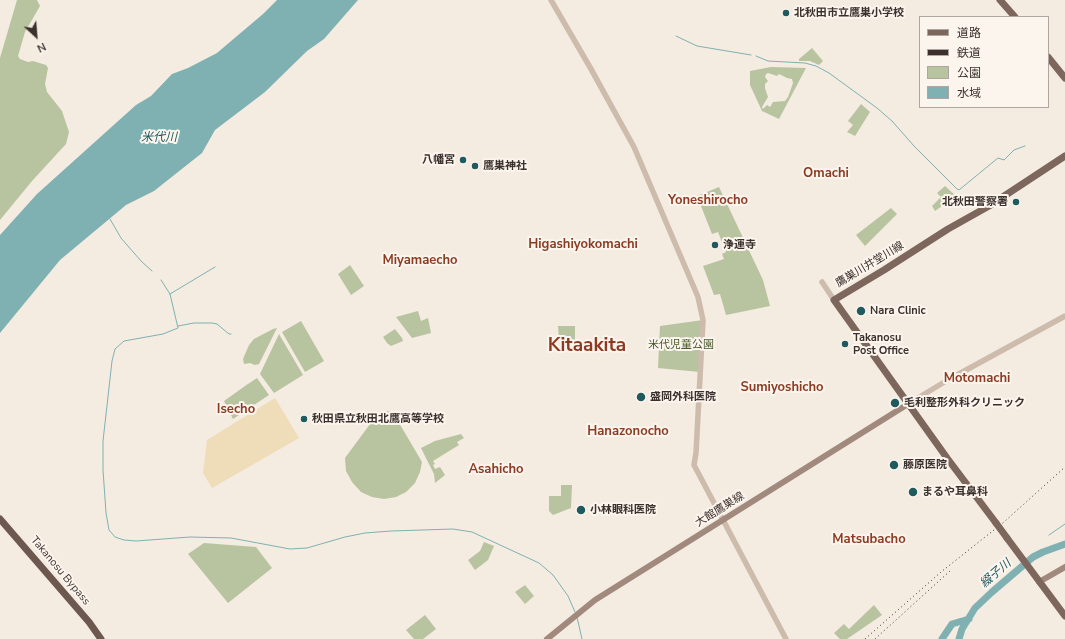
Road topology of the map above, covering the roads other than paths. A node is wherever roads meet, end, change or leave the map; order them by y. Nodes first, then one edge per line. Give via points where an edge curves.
1 (551, 0) edge
2 (1000, 0) edge
3 (1013, 16) edge
4 (1049, 58) edge
5 (1065, 78) edge
6 (1065, 156) edge
7 (822, 282) dead end
8 (834, 300) junction
9 (1065, 316) edge
10 (908, 404) junction
11 (0, 519) edge
12 (722, 520) junction
13 (1065, 567) edge
14 (1039, 582) junction
15 (1065, 616) edge
16 (102, 639) edge
17 (547, 639) edge
18 (786, 639) edge

1 - 12 street via 634,147 698,297 703,320 694,465
2 - 3 main road
4 - 5 main road
6 - 8 main road, 鷹巣川井堂川線 via 989,206
7 - 8 street
8 - 10 main road, 鷹巣川井堂川線
9 - 10 street
10 - 12 main road, 大館鷹巣線
10 - 14 main road, 鷹巣川井堂川線, bridge
11 - 16 highway, Takanosu Bypass
12 - 17 main road, 大館鷹巣線 via 595,600
12 - 18 street
13 - 14 main road
14 - 15 main road, 鷹巣川井堂川線

